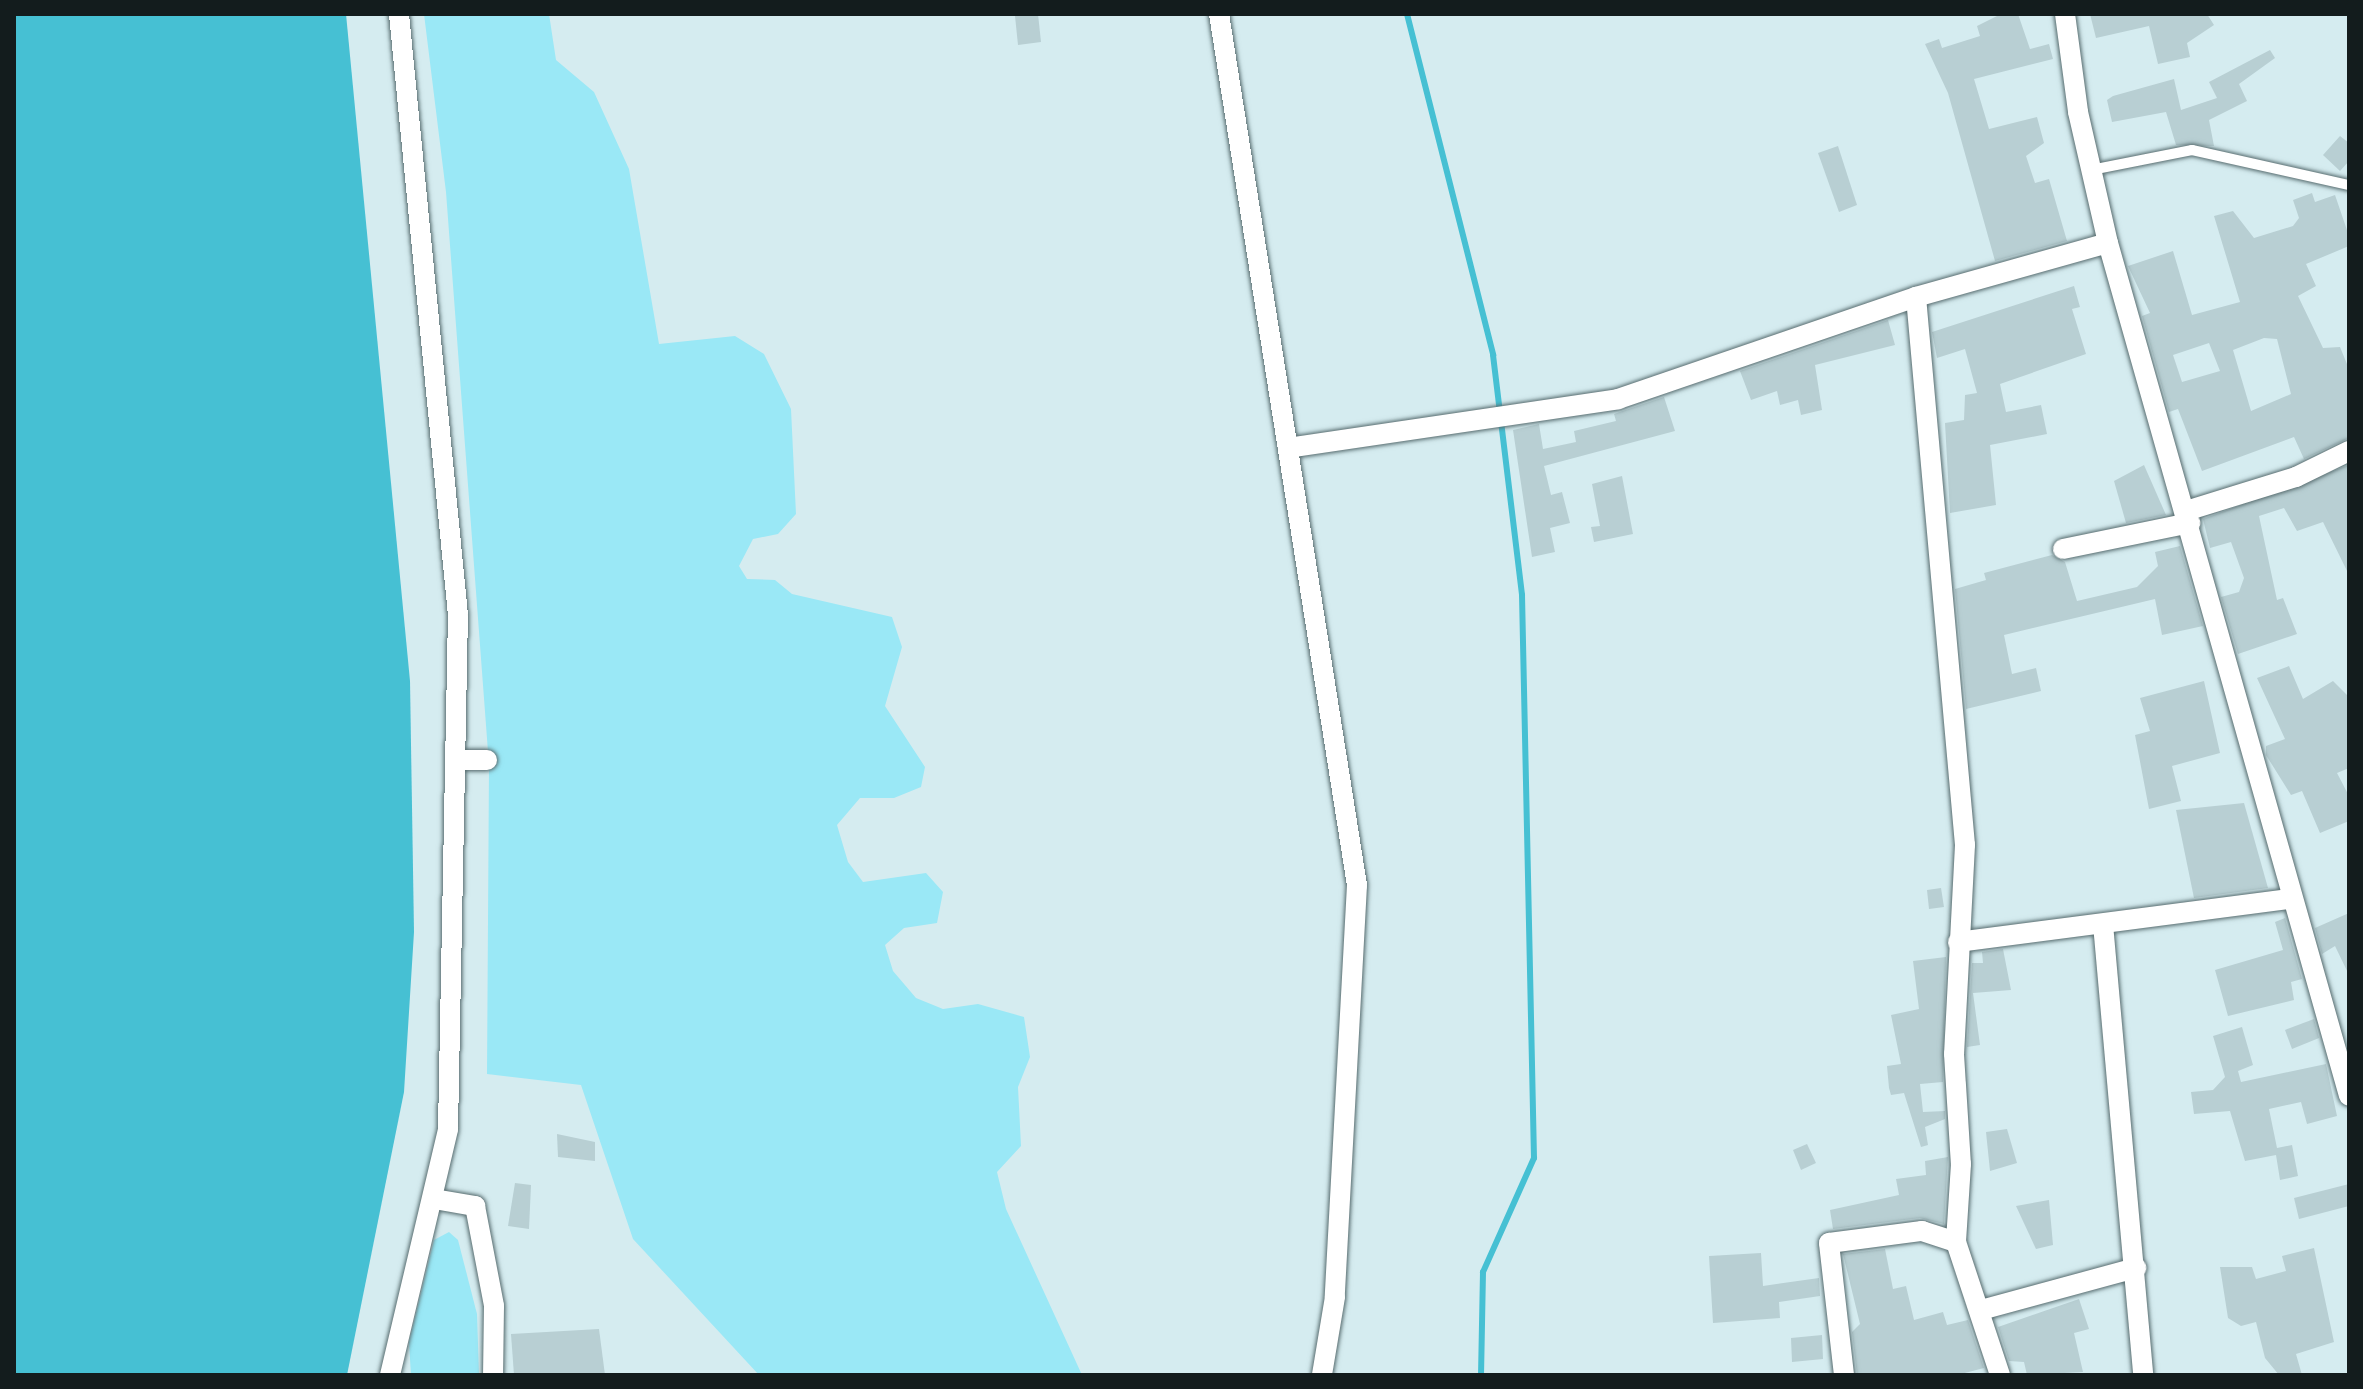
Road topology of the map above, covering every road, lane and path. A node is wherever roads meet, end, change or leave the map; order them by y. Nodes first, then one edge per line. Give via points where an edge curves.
1 (399, 14) edge
2 (1219, 14) edge
3 (2065, 14) edge
4 (2091, 170) junction
5 (2349, 185) edge
6 (2108, 243) junction
7 (1916, 297) junction
8 (1288, 448) junction
9 (2349, 451) edge
10 (2188, 517) junction
11 (2063, 549) dead end
12 (456, 760) junction
13 (487, 760) dead end
14 (2291, 899) junction
15 (2103, 924) junction
16 (1958, 942) junction
17 (2349, 1096) edge
18 (434, 1199) junction
19 (1956, 1242) junction
20 (2136, 1268) junction
21 (1981, 1310) junction
22 (390, 1375) edge
23 (493, 1375) edge
24 (1322, 1375) edge
25 (1844, 1375) edge
26 (2000, 1375) edge
27 (2143, 1375) edge

1 - 12 street via 458,615
2 - 8 street
3 - 4 street
4 - 5 lane via 2192,150
4 - 6 street
6 - 7 street
6 - 10 street
7 - 8 street via 1618,399
7 - 16 street via 1965,845
8 - 24 street via 1357,885 1335,1297
9 - 10 street
10 - 11 street
10 - 14 street
12 - 13 street
12 - 18 street via 448,1129
14 - 15 street
14 - 17 street
15 - 16 street
15 - 20 street
16 - 19 street
18 - 22 street
18 - 23 street via 475,1206 494,1306
19 - 21 street
19 - 25 street via 1922,1231 1829,1243
20 - 21 street
20 - 27 street
21 - 26 street

